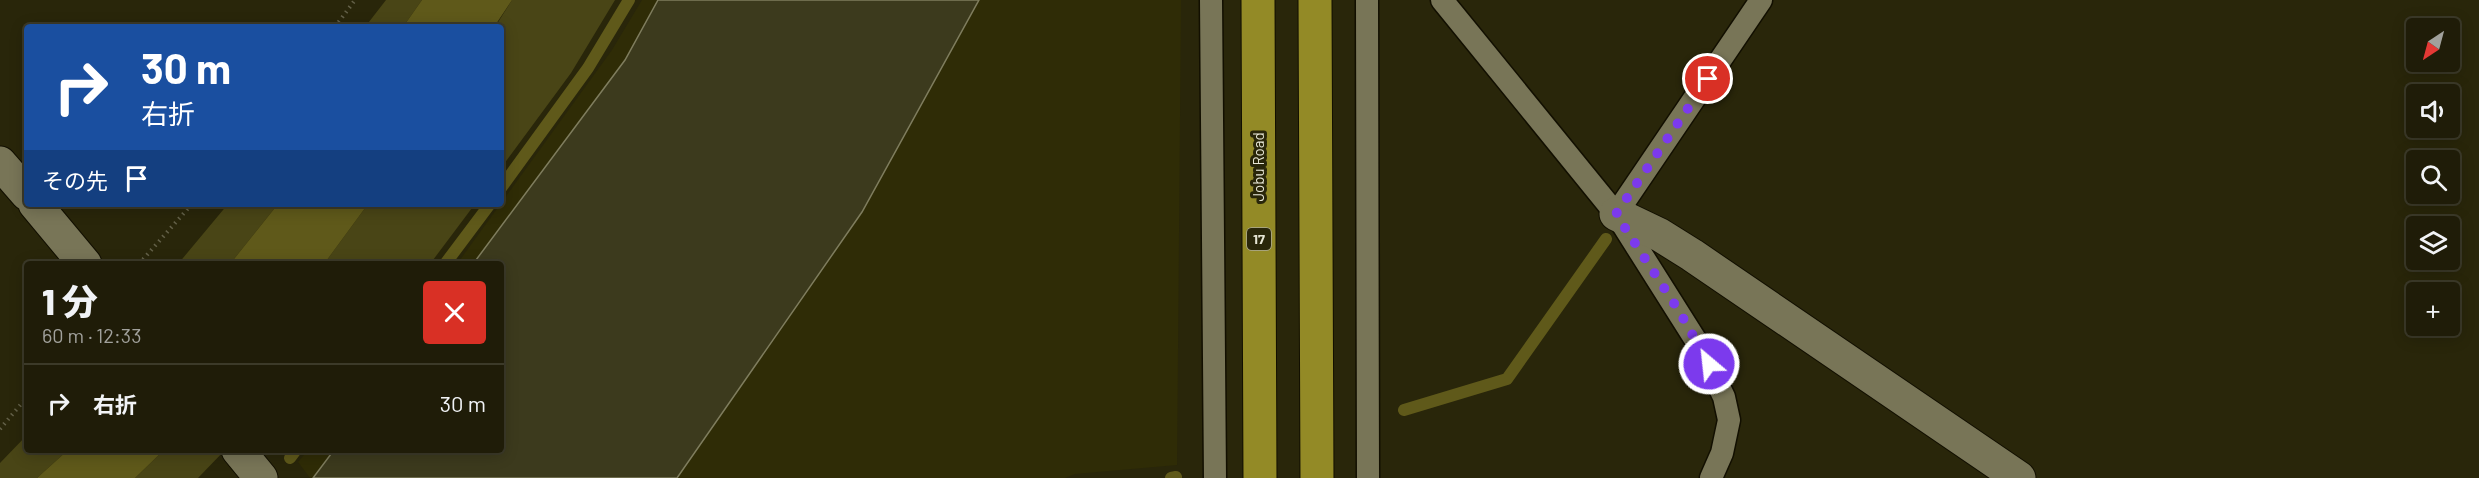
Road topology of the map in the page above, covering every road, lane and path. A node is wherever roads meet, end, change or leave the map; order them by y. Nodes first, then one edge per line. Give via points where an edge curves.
1 (355, 0) edge
2 (1211, 0) edge
3 (1258, 0) edge
4 (1315, 0) edge
5 (1366, 0) edge
6 (1442, 0) edge
7 (1761, 0) edge
8 (336, 24) edge
9 (0, 163) edge
10 (24, 191) edge
11 (38, 207) edge
12 (189, 207) edge
13 (1616, 214) junction
14 (82, 261) edge
15 (141, 261) edge
16 (24, 401) edge
17 (0, 429) edge
18 (241, 453) edge
19 (261, 478) edge
20 (1215, 478) edge
21 (1260, 478) edge
22 (1317, 478) edge
23 (1368, 478) edge
24 (1711, 478) edge
25 (2019, 478) edge

1 - 8 path
2 - 20 lane
3 - 21 highway, Jobu Road / 17
4 - 22 highway
5 - 23 lane
6 - 13 lane
7 - 13 lane
9 - 10 street
11 - 14 street
12 - 15 path
13 - 24 lane via 1690,329 1724,397 1729,420 1722,453
13 - 25 street via 1692,255
16 - 17 path
18 - 19 street

